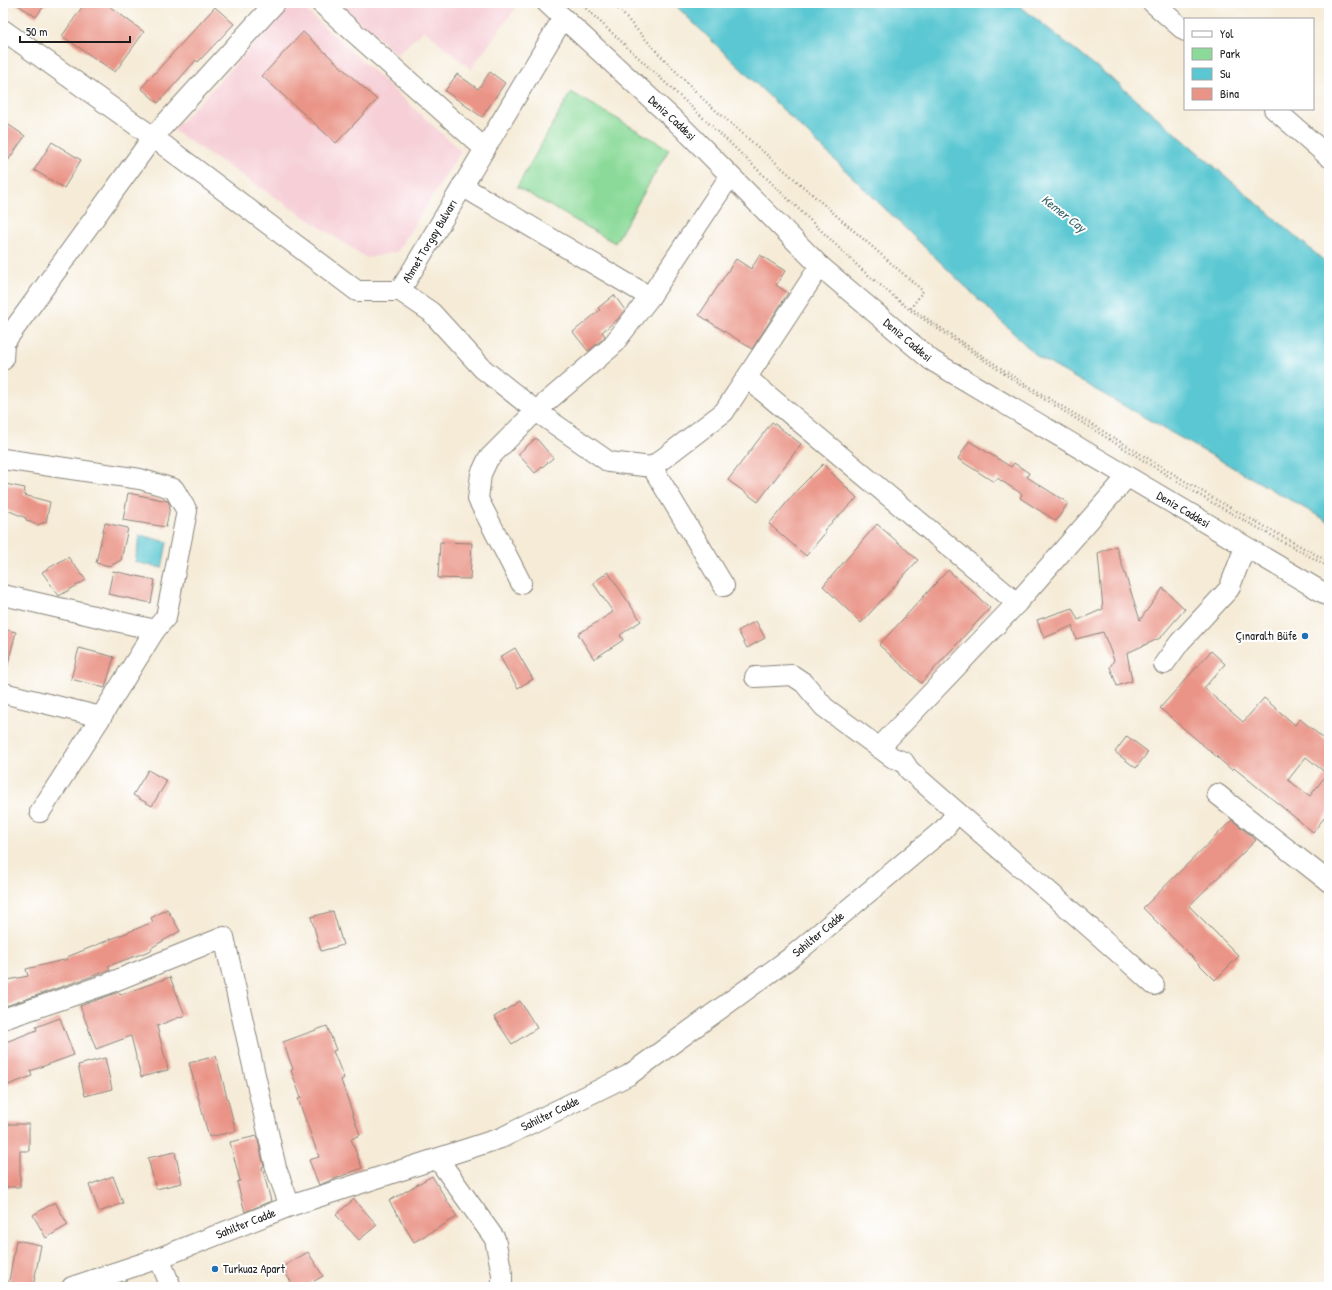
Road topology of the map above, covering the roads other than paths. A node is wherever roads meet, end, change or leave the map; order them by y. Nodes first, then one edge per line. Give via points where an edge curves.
1 (275, 3) edge
2 (321, 3) edge
3 (547, 3) edge
4 (1154, 3) edge
5 (563, 18) junction
6 (3, 30) edge
7 (1184, 30) edge
8 (1275, 110) edge
9 (153, 137) junction
10 (485, 149) junction
11 (1329, 157) edge
12 (730, 176) junction
13 (462, 186) junction
14 (820, 266) junction
15 (400, 290) junction
16 (650, 297) junction
17 (3, 360) edge
18 (746, 378) junction
19 (536, 411) junction
20 (3, 459) edge
21 (652, 467) junction
22 (1127, 477) junction
23 (1245, 546) junction
24 (521, 583) dead end
25 (724, 586) dead end
26 (3, 595) edge
27 (1329, 596) edge
28 (1017, 604) junction
29 (155, 630) junction
30 (1164, 664) dead end
31 (756, 676) dead end
32 (3, 693) edge
33 (101, 717) junction
34 (879, 748) junction
35 (1217, 794) dead end
36 (40, 812) dead end
37 (957, 813) junction
38 (1329, 882) edge
39 (1154, 985) dead end
40 (3, 1019) edge
41 (438, 1159) junction
42 (290, 1206) junction
43 (159, 1258) junction
44 (72, 1287) edge
45 (171, 1287) edge
46 (502, 1287) edge

1 - 9 street
2 - 10 street
3 - 5 street, Deniz Caddesi
4 - 7 street
5 - 10 street, Ahmet Torgay Bulvarı
5 - 12 street, Deniz Caddesi
6 - 9 street, Ahmet Torgay Bulvarı
8 - 11 street
9 - 15 street, Ahmet Torgay Bulvarı via 357,291
9 - 17 street via 4,343
10 - 13 street, Ahmet Torgay Bulvarı
12 - 14 street, Deniz Caddesi
12 - 16 street
13 - 15 street, Ahmet Torgay Bulvarı
13 - 16 street
14 - 18 street
14 - 22 street, Deniz Caddesi via 931,360
15 - 19 street via 431,312 483,370
16 - 19 street via 611,347
18 - 21 street via 724,412
18 - 28 street
19 - 21 street via 609,462
19 - 24 street via 488,459 481,474 478,499
20 - 29 street via 140,479 174,489 187,511 166,617
21 - 25 street
22 - 23 street, Deniz Caddesi
22 - 28 street
23 - 27 street, Deniz Caddesi
23 - 30 street via 1229,589 1180,642
26 - 29 street
28 - 34 street
29 - 33 street
31 - 34 street via 792,674 804,683 824,707
32 - 33 street
33 - 36 street
34 - 37 street via 904,762 908,770
35 - 38 street
37 - 39 street via 1101,936
37 - 41 street, Sahilter Cadde via 944,828 790,958 629,1075 501,1138
40 - 42 street via 108,984 224,937 276,1168
41 - 42 street, Sahilter Cadde
41 - 46 street via 495,1239
42 - 43 street, Sahilter Cadde
43 - 44 street, Sahilter Cadde
43 - 45 street

